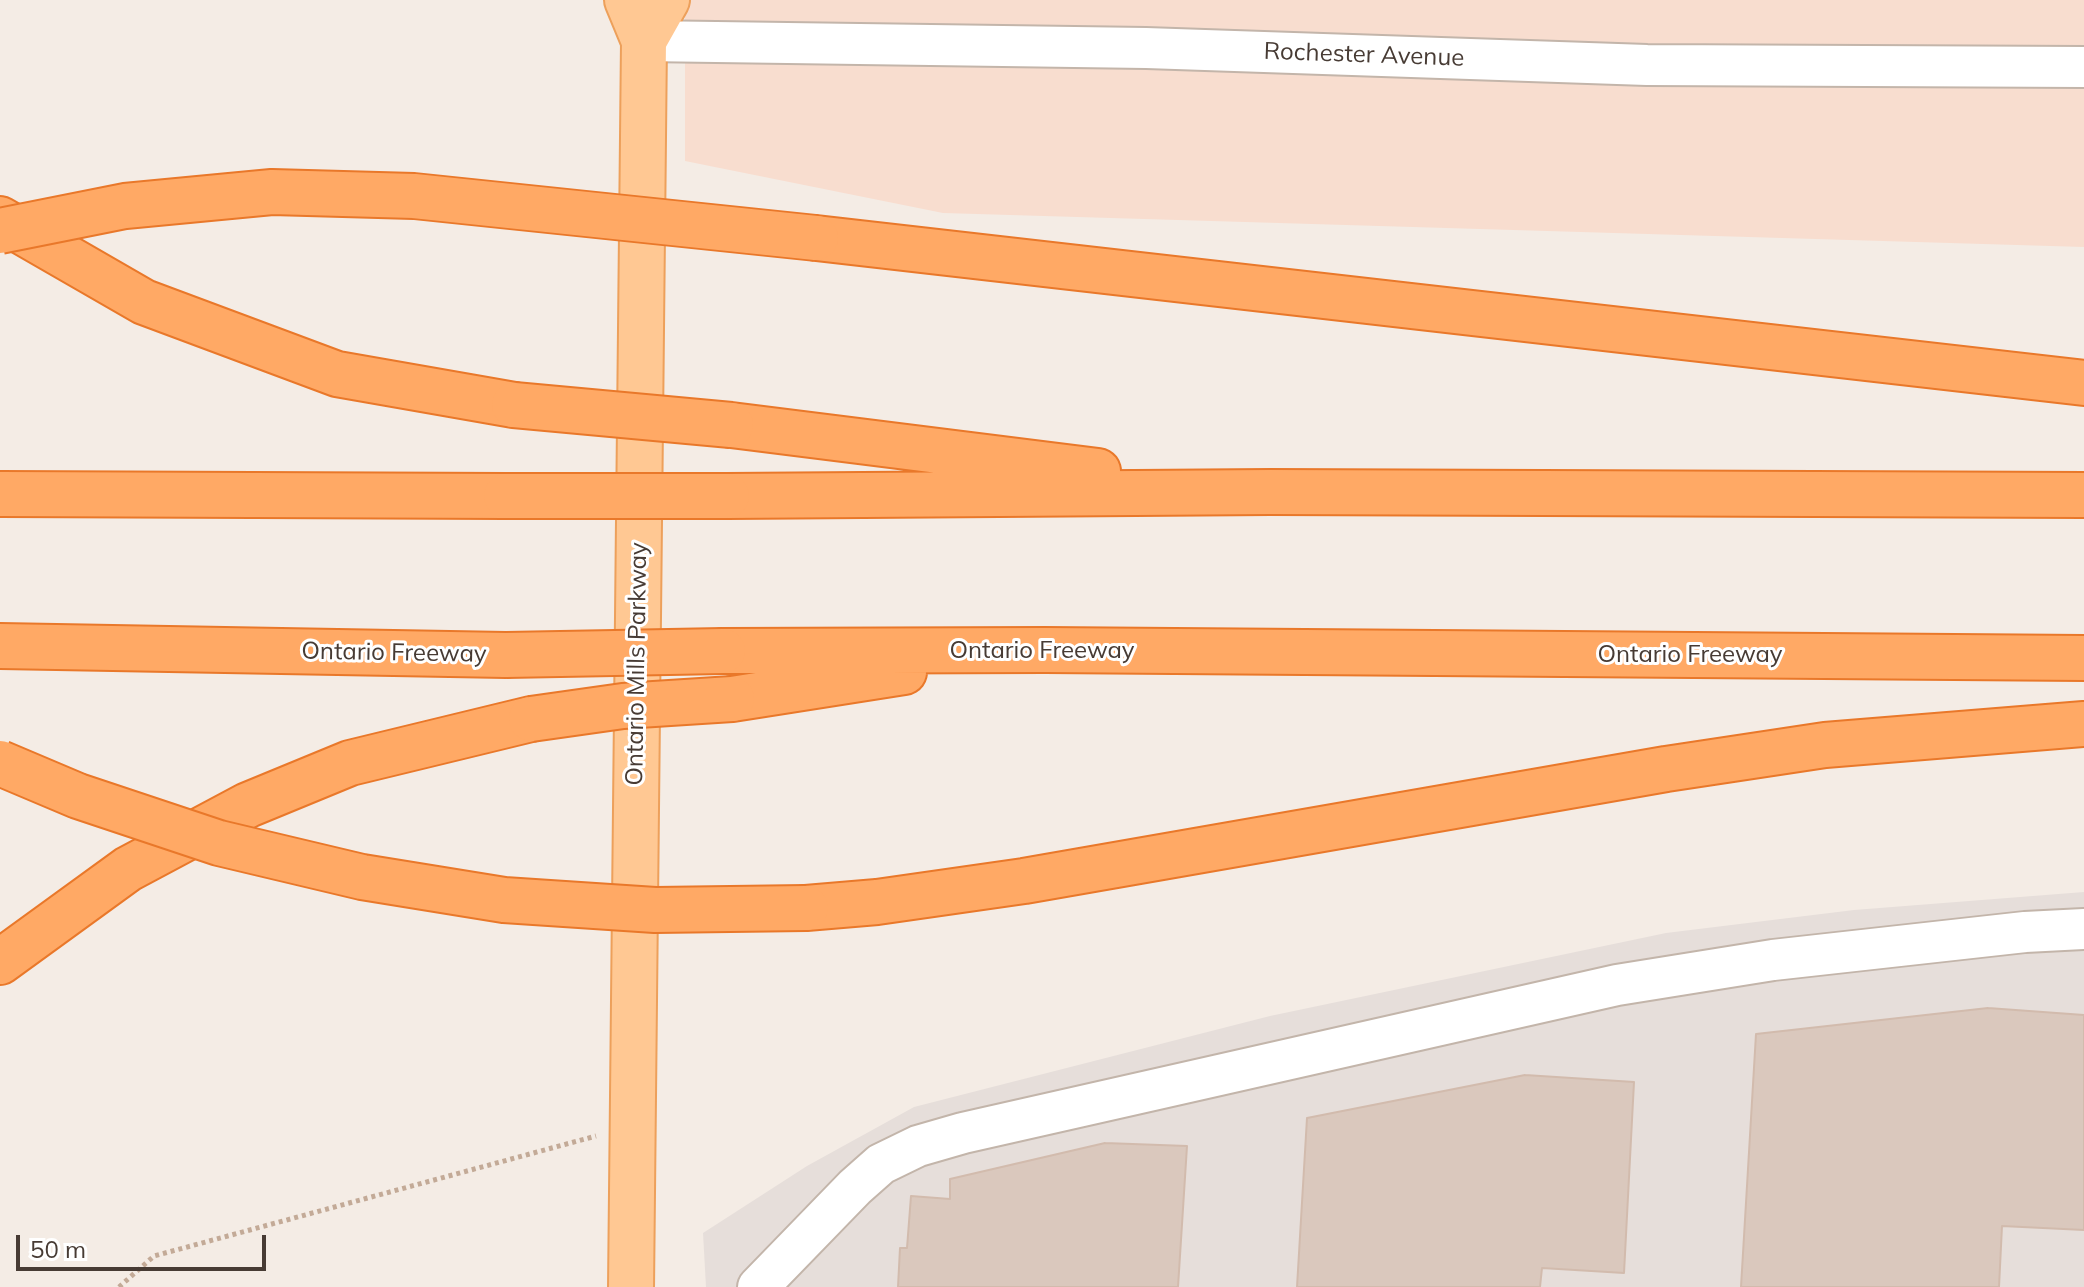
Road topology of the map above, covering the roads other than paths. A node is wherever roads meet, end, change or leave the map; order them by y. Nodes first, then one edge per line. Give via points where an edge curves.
1 (627, 0) edge
2 (667, 0) edge
3 (644, 41) junction
4 (2084, 67) edge
5 (0, 219) edge
6 (0, 231) edge
7 (2084, 383) edge
8 (1271, 492) junction
9 (0, 494) edge
10 (2084, 495) edge
11 (0, 646) edge
12 (1045, 650) junction
13 (2084, 658) edge
14 (2084, 724) edge
15 (0, 763) edge
16 (2084, 929) edge
17 (0, 962) edge
18 (631, 1287) edge
19 (758, 1287) edge

1 - 3 main road, Ontario Mills Parkway
2 - 3 main road, Ontario Mills Parkway
3 - 4 street, Rochester Avenue via 1146,48 1647,65
3 - 18 main road, Ontario Mills Parkway
5 - 8 highway, bridge via 144,302 337,374 514,405 731,425
6 - 7 highway, bridge via 125,206 272,192 414,196
8 - 9 highway, bridge
8 - 10 highway
11 - 12 highway, Ontario Freeway, bridge via 506,655
12 - 13 highway, Ontario Freeway
12 - 17 highway, bridge via 732,699 531,719 350,763 248,805 128,869
14 - 15 highway, bridge via 1825,745 1024,881 806,908 655,910 504,900 362,877 219,843 78,796
16 - 19 street via 1773,960 1617,985 963,1133 881,1164

